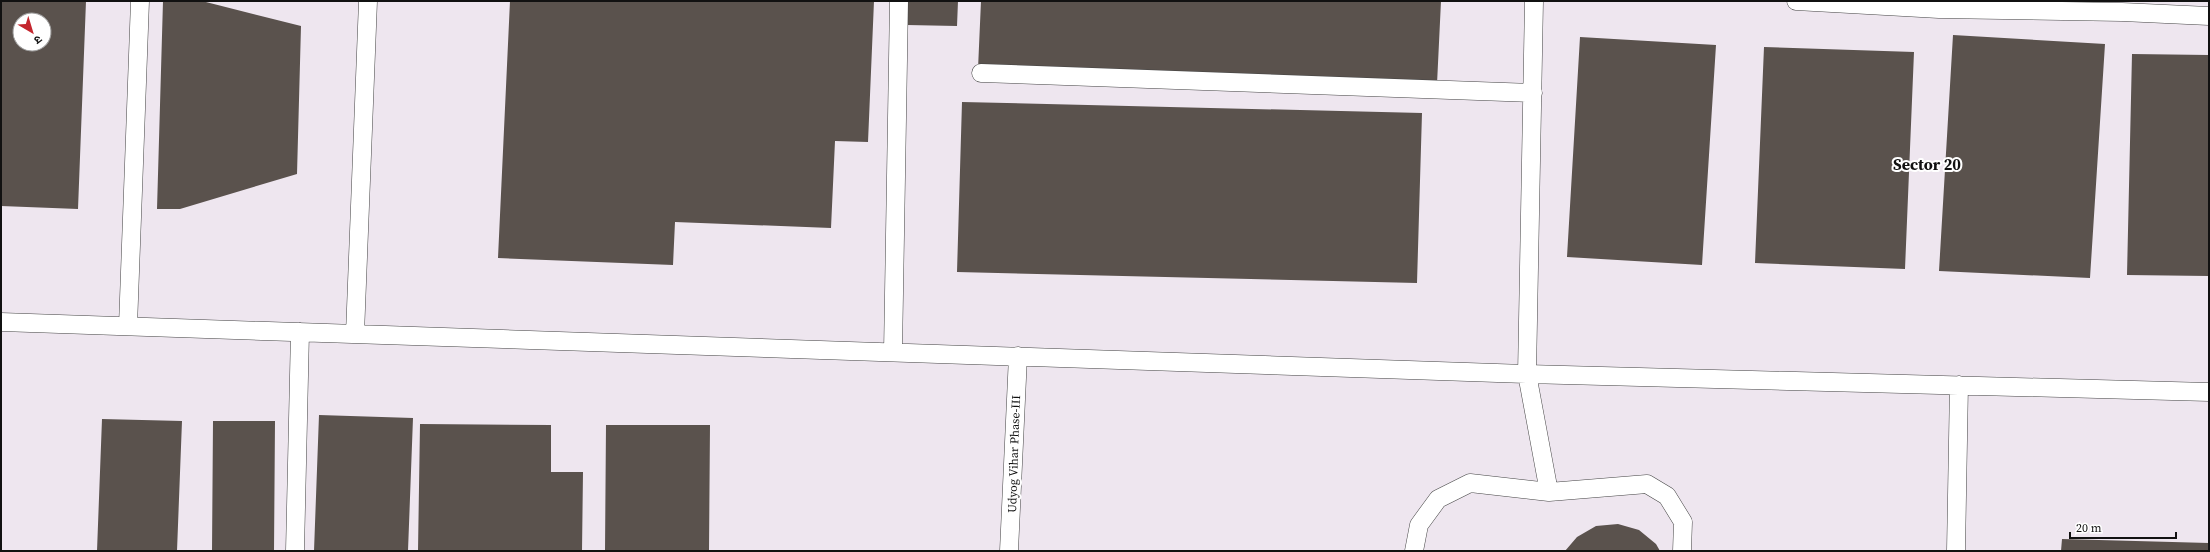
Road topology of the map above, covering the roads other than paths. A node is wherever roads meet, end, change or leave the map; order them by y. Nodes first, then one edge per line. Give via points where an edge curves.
1 (140, 1) edge
2 (368, 1) edge
3 (899, 1) edge
4 (1534, 1) edge
5 (1796, 1) edge
6 (2209, 16) edge
7 (980, 73) dead end
8 (1533, 93) junction
9 (1, 322) edge
10 (128, 326) junction
11 (300, 332) junction
12 (356, 334) junction
13 (893, 352) junction
14 (1018, 356) junction
15 (1527, 374) junction
16 (1959, 385) junction
17 (2209, 392) edge
18 (1549, 492) junction
19 (295, 551) edge
20 (1009, 551) edge
21 (1414, 551) edge
22 (1682, 551) edge
23 (1956, 551) edge

1 - 10 lane
2 - 12 lane
3 - 13 lane
4 - 8 lane
5 - 6 lane via 1939,9
7 - 8 lane
8 - 15 lane
9 - 10 lane
10 - 11 lane
11 - 12 lane
11 - 19 lane
12 - 13 lane
13 - 14 lane
14 - 15 lane
14 - 20 lane, Udyog Vihar Phase-III
15 - 16 lane
15 - 18 lane
16 - 17 lane
16 - 23 lane
18 - 21 lane via 1470,483 1438,499 1419,525
18 - 22 lane via 1647,484 1667,496 1683,522

